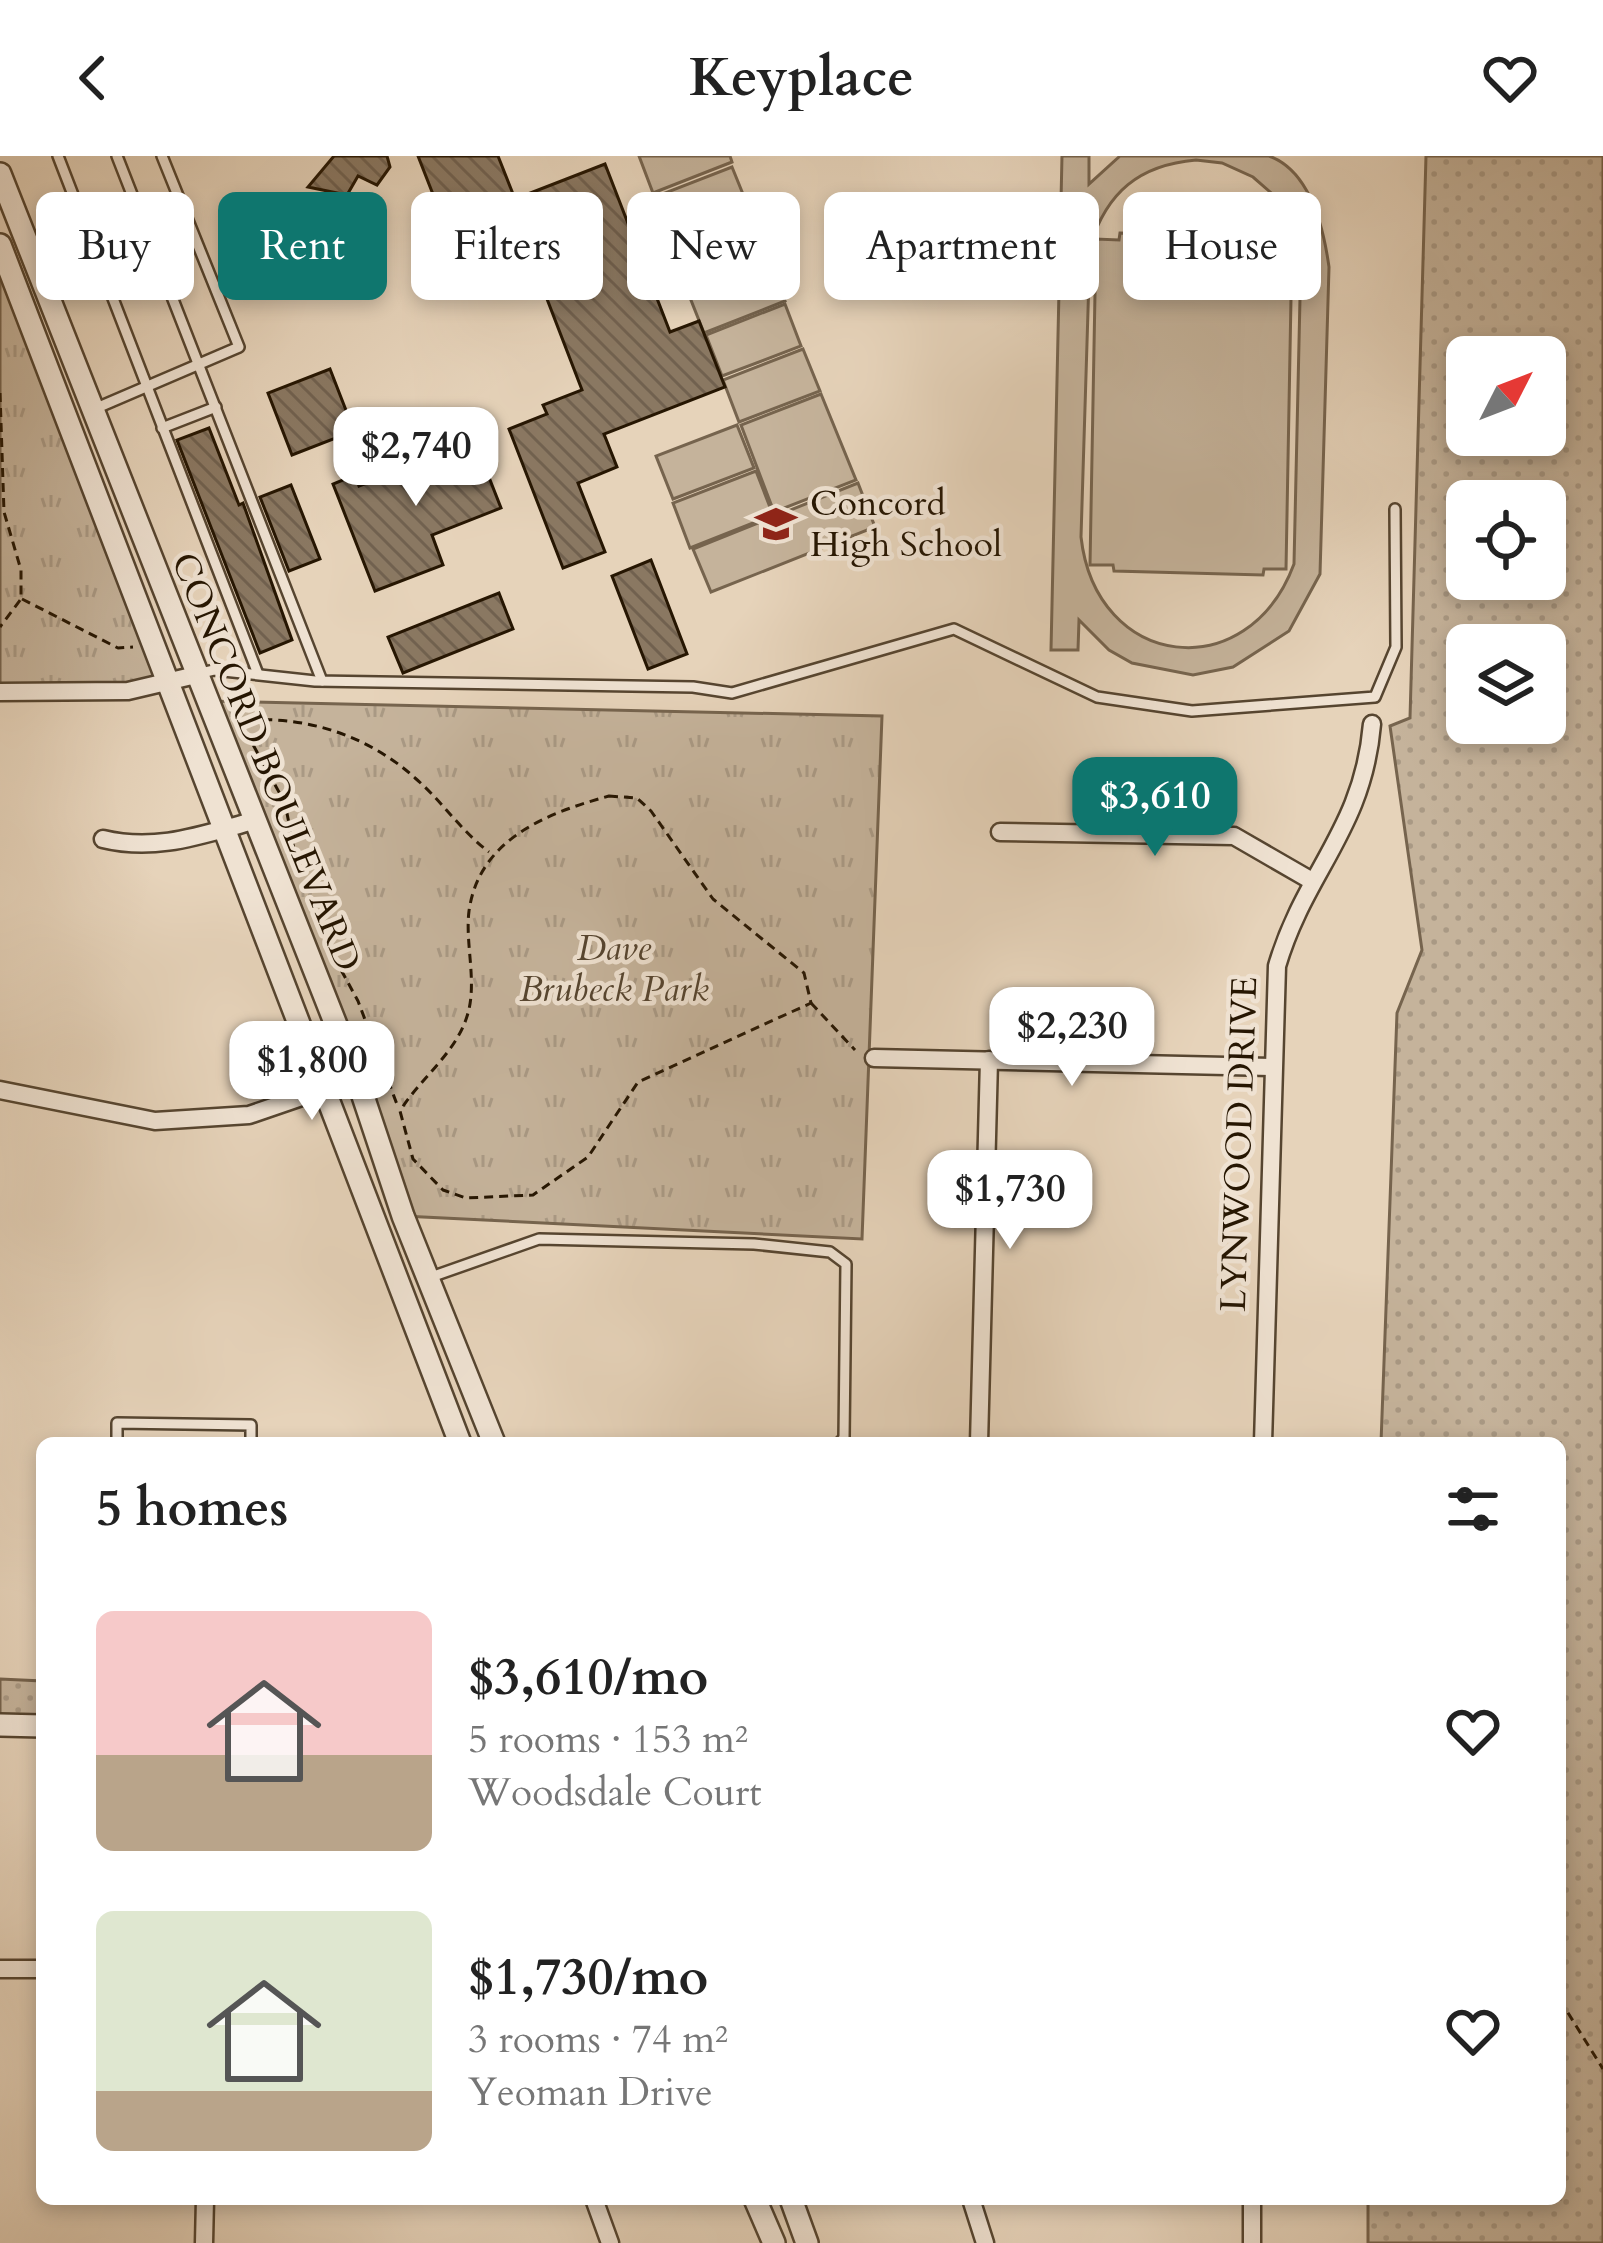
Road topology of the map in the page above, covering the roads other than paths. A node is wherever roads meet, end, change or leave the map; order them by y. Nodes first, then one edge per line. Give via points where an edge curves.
1 (58, 156) edge
2 (117, 156) edge
3 (162, 156) edge
4 (0, 174) edge
5 (0, 230) edge
6 (0, 245) edge
7 (199, 364) junction
8 (146, 386) junction
9 (216, 407) junction
10 (92, 410) junction
11 (162, 428) junction
12 (1395, 509) dead end
13 (258, 674) junction
14 (196, 675) junction
15 (168, 681) junction
16 (322, 681) junction
17 (0, 692) edge
18 (1372, 724) dead end
19 (253, 821) junction
20 (224, 828) junction
21 (1000, 832) dead end
22 (103, 838) dead end
23 (1312, 881) junction
24 (874, 1058) road end
25 (989, 1060) junction
26 (1271, 1067) junction
27 (357, 1078) junction
28 (0, 1090) edge
29 (323, 1092) junction
30 (428, 1279) junction
31 (117, 1437) edge
32 (251, 1437) edge
33 (458, 1437) edge
34 (492, 1437) edge
35 (844, 1437) edge
36 (979, 1437) edge
37 (1262, 1437) edge
38 (0, 1725) edge
39 (36, 1726) edge
40 (0, 1969) edge
41 (36, 1969) edge
42 (205, 2205) edge
43 (596, 2205) edge
44 (758, 2205) edge
45 (792, 2205) edge
46 (973, 2205) edge
47 (1252, 2205) edge
48 (204, 2243) edge
49 (610, 2243) edge
50 (774, 2243) edge
51 (807, 2243) edge
52 (986, 2243) edge
53 (1252, 2243) edge

1 - 8 lane
2 - 7 lane
3 - 7 lane via 239,347
4 - 10 street, CONCORD BOULEVARD
5 - 10 street via 11,238 71,395
6 - 15 street, CONCORD BOULEVARD
7 - 8 lane
7 - 9 lane
8 - 10 lane
8 - 11 lane
9 - 11 lane
9 - 16 lane
10 - 14 street, CONCORD BOULEVARD
11 - 13 lane
12 - 16 lane via 1396,647 1375,697 1192,711 1097,697 954,629 733,693
13 - 14 lane
13 - 16 lane
14 - 15 street
14 - 19 street, CONCORD BOULEVARD
15 - 17 street via 128,692
15 - 20 street, CONCORD BOULEVARD
18 - 23 street, LYNWOOD DRIVE via 1356,807
19 - 20 street
19 - 27 street, CONCORD BOULEVARD
20 - 22 street via 134,847
20 - 29 street, CONCORD BOULEVARD
21 - 23 street via 1234,836
23 - 26 street, LYNWOOD DRIVE via 1277,966
24 - 25 street
25 - 26 street
25 - 36 street
26 - 37 street, LYNWOOD DRIVE
27 - 29 street
27 - 30 street, CONCORD BOULEVARD
28 - 29 street via 155,1121 249,1115
29 - 33 street, CONCORD BOULEVARD
30 - 34 street, CONCORD BOULEVARD
30 - 35 lane via 539,1239 830,1252 846,1264
31 - 32 lane via 117,1423 251,1425
38 - 39 street
40 - 41 street
42 - 48 street
43 - 49 street
44 - 50 street
45 - 51 street
46 - 52 street
47 - 53 street

